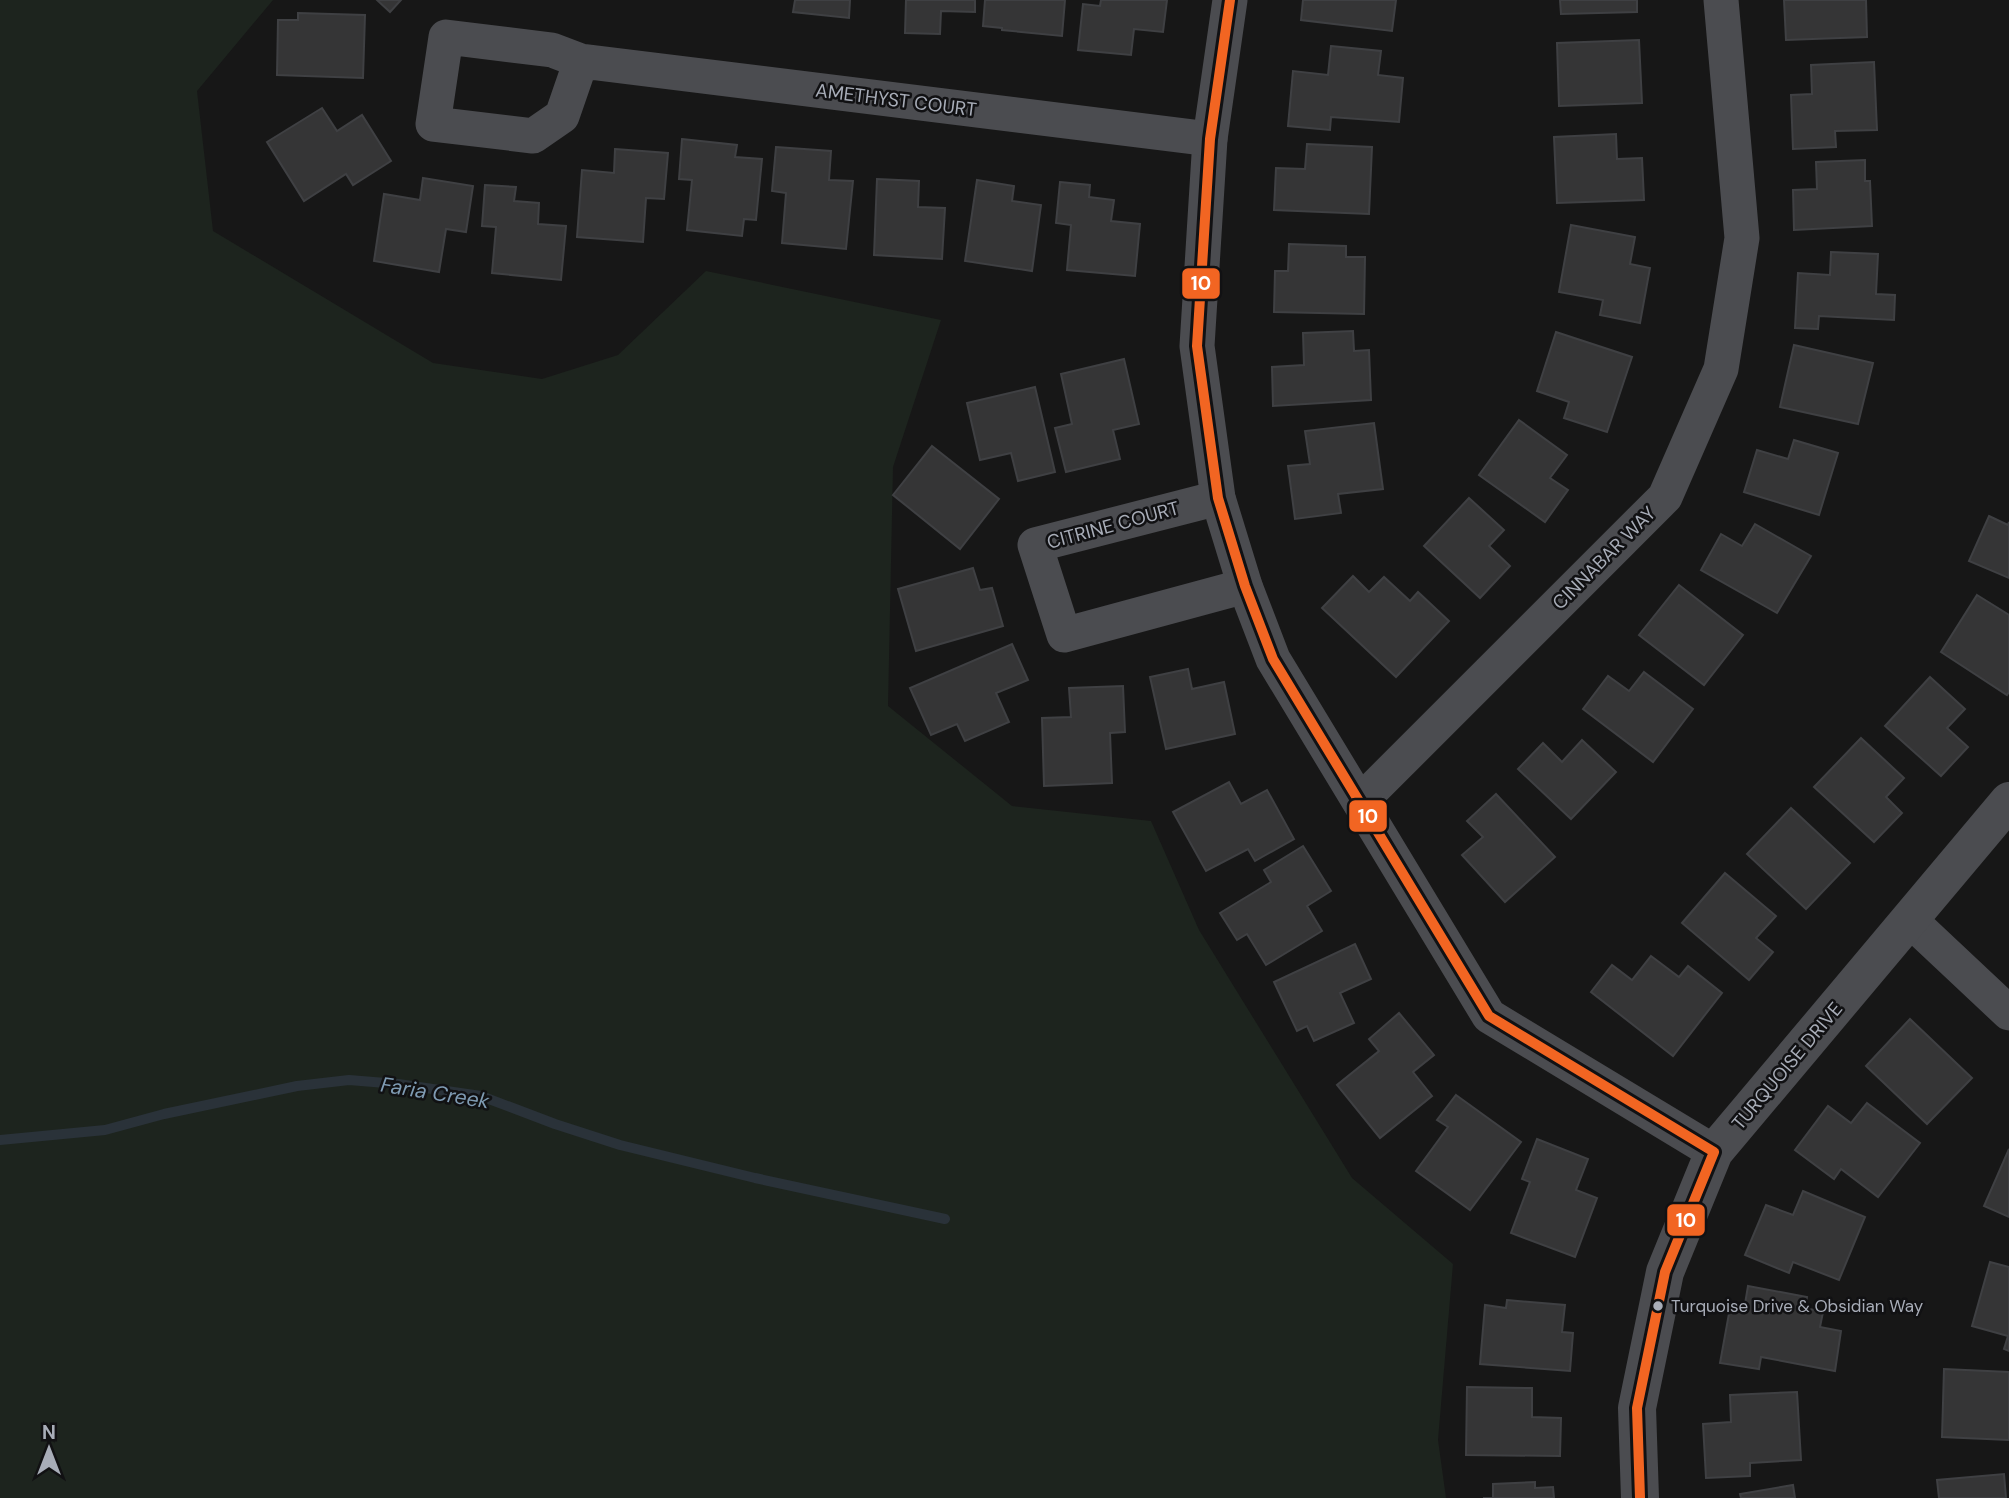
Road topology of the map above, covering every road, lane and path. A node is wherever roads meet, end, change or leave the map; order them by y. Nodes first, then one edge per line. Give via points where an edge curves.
1 (1230, 0) edge
2 (1721, 0) edge
3 (581, 61) dead end
4 (1210, 139) junction
5 (1218, 498) junction
6 (1245, 586) junction
7 (2009, 801) edge
8 (1360, 802) junction
9 (1910, 920) junction
10 (2009, 1013) edge
11 (1714, 1152) junction
12 (1640, 1498) edge

1 - 4 street
2 - 8 street, CINNABAR WAY via 1742,239 1721,369 1665,497
3 - 4 street, AMETHYST COURT
4 - 5 street via 1197,346
5 - 6 street
5 - 6 street, CITRINE COURT via 1035,545 1064,635
6 - 8 street via 1273,659
7 - 9 street, TURQUOISE DRIVE
8 - 11 street via 1489,1016
9 - 10 street
9 - 11 street, TURQUOISE DRIVE
11 - 12 street, TURQUOISE DRIVE via 1665,1272 1637,1408

